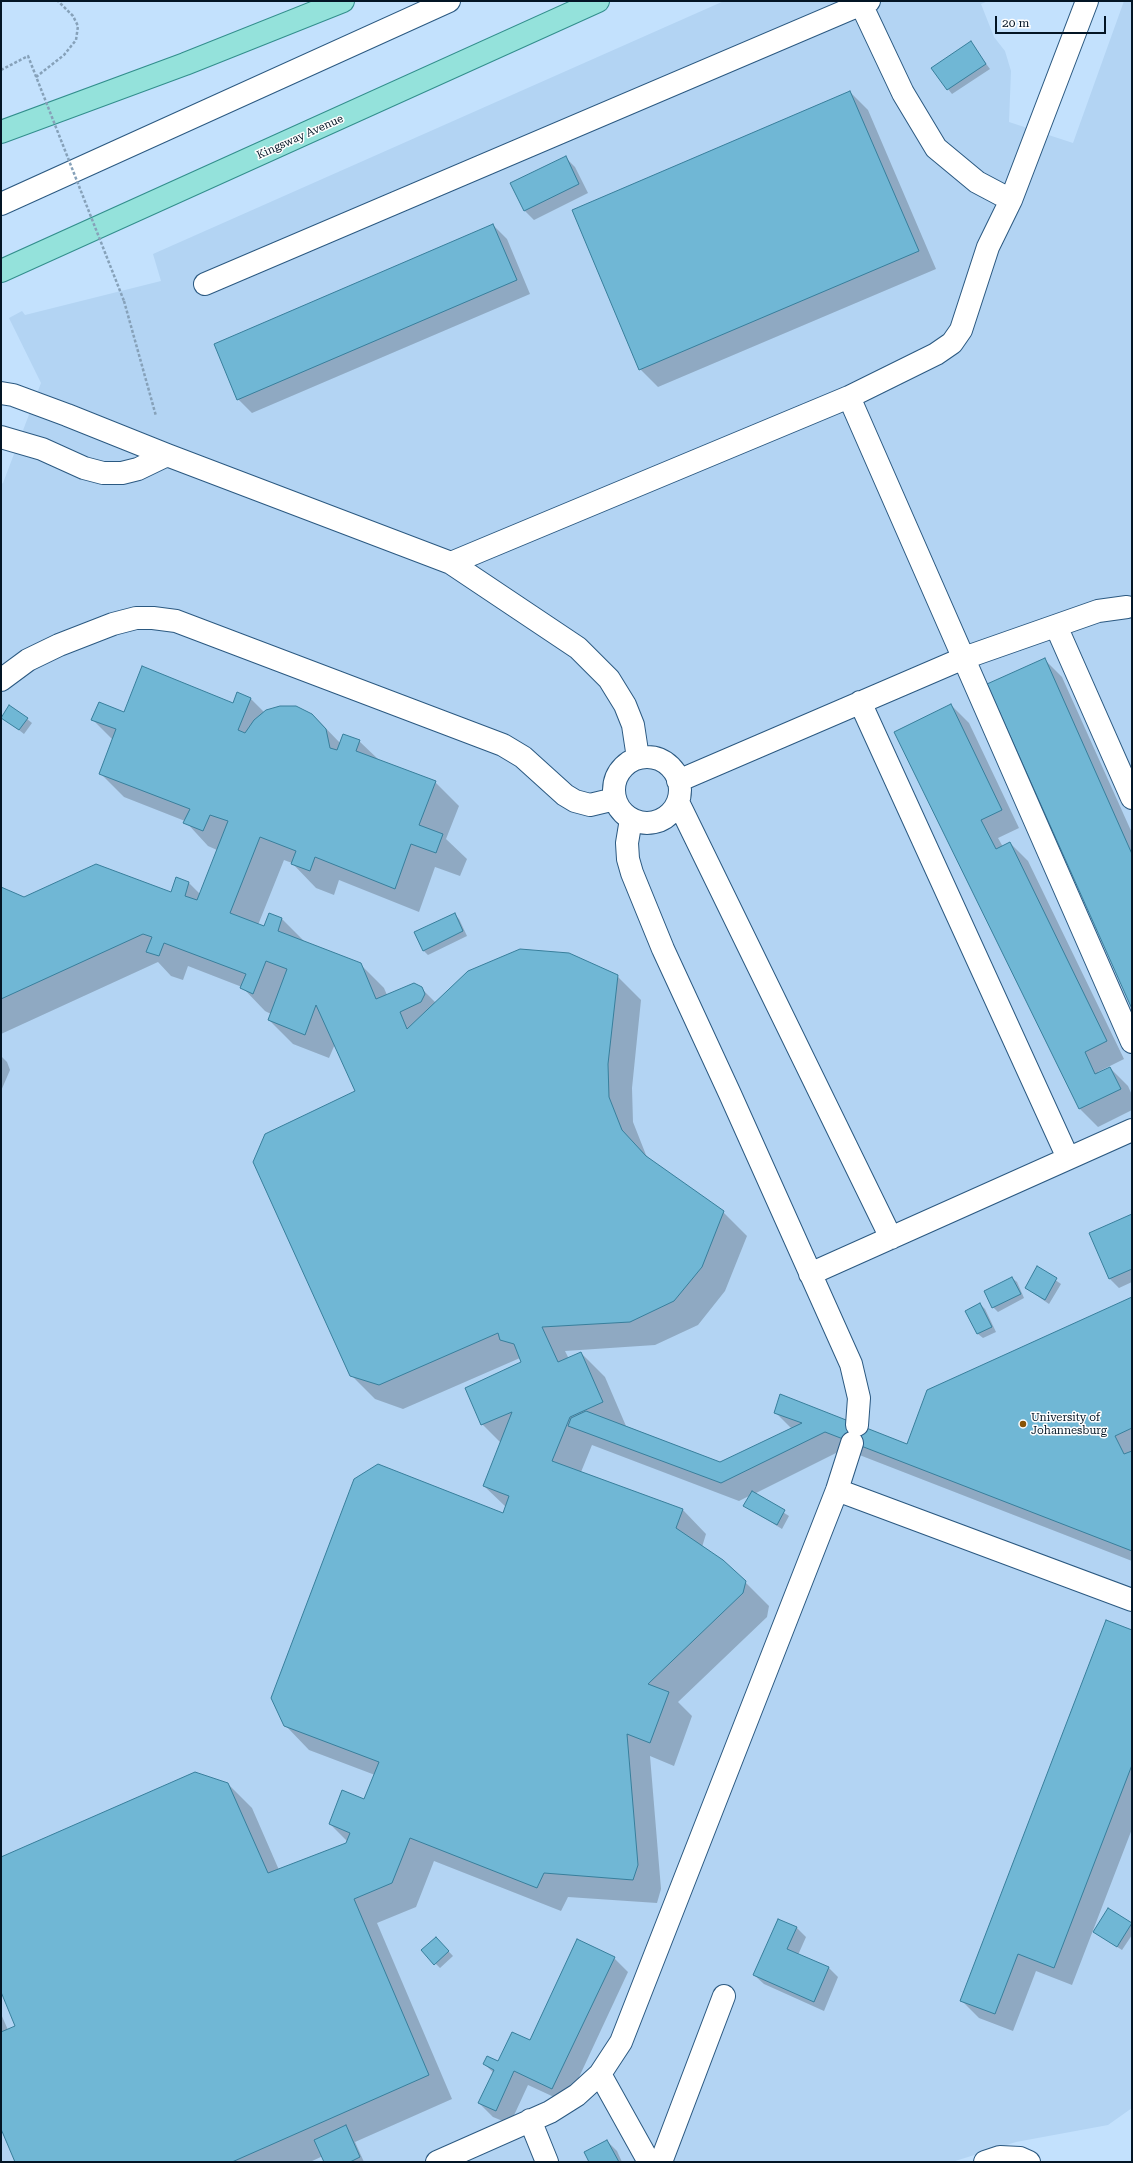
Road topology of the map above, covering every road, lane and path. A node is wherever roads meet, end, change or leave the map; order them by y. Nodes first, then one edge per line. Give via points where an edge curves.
1 (58, 1) edge
2 (343, 1) edge
3 (449, 1) edge
4 (598, 1) edge
5 (1087, 1) edge
6 (865, 3) edge
7 (1, 70) edge
8 (36, 78) junction
9 (1, 132) edge
10 (1011, 200) junction
11 (1, 204) edge
12 (1, 271) edge
13 (205, 284) dead end
14 (1, 393) edge
15 (849, 398) junction
16 (1, 437) edge
17 (167, 455) junction
18 (450, 563) junction
19 (1127, 607) dead end
20 (1056, 626) junction
21 (964, 658) junction
22 (1, 680) edge
23 (860, 702) junction
24 (638, 758) junction
25 (678, 791) junction
26 (1132, 798) edge
27 (615, 799) junction
28 (630, 819) junction
29 (1132, 1042) edge
30 (1132, 1130) edge
31 (1068, 1158) junction
32 (891, 1238) junction
33 (810, 1274) junction
34 (837, 1490) junction
35 (1132, 1600) edge
36 (724, 1996) dead end
37 (600, 2074) junction
38 (530, 2120) junction
39 (437, 2162) edge
40 (547, 2162) edge
41 (649, 2162) edge
42 (662, 2162) edge
43 (985, 2162) edge
44 (1029, 2162) edge

1 - 8 path via 73,16 78,26 76,40 64,55
2 - 9 main road via 185,64
3 - 11 lane
4 - 12 main road, Kingsway Avenue
5 - 10 lane
6 - 10 lane via 903,93 936,148 977,182
6 - 13 lane
7 - 8 path, bridge via 28,56
8 - 17 path, bridge via 124,301
10 - 15 lane via 988,247 961,330 952,343 936,354
14 - 17 lane via 67,414
15 - 18 lane
15 - 21 lane
16 - 17 lane via 42,449 84,468 103,473 122,473 138,469
17 - 18 lane
18 - 24 lane via 578,648 609,679 625,705 633,725
19 - 20 lane via 1098,611
20 - 21 lane
20 - 26 lane
21 - 23 lane
21 - 29 lane
22 - 27 lane via 28,660 113,624 147,618 176,621 503,744 523,757 575,801 590,805
23 - 25 lane
23 - 31 lane
24 - 25 lane via 663,761 673,770
24 - 27 lane via 626,764 618,774 614,786
25 - 28 lane via 670,814 658,822 644,823
25 - 32 lane
27 - 28 lane via 620,810
28 - 33 lane via 627,844 632,873 663,949
30 - 31 lane
31 - 32 lane
32 - 33 lane
33 - 34 lane via 850,1364 859,1398 855,1434
34 - 35 lane
34 - 37 lane via 621,2042
36 - 42 lane
37 - 38 lane via 577,2095 550,2112
37 - 41 lane
38 - 39 lane
38 - 40 lane
43 - 44 lane via 1000,2157 1020,2158

